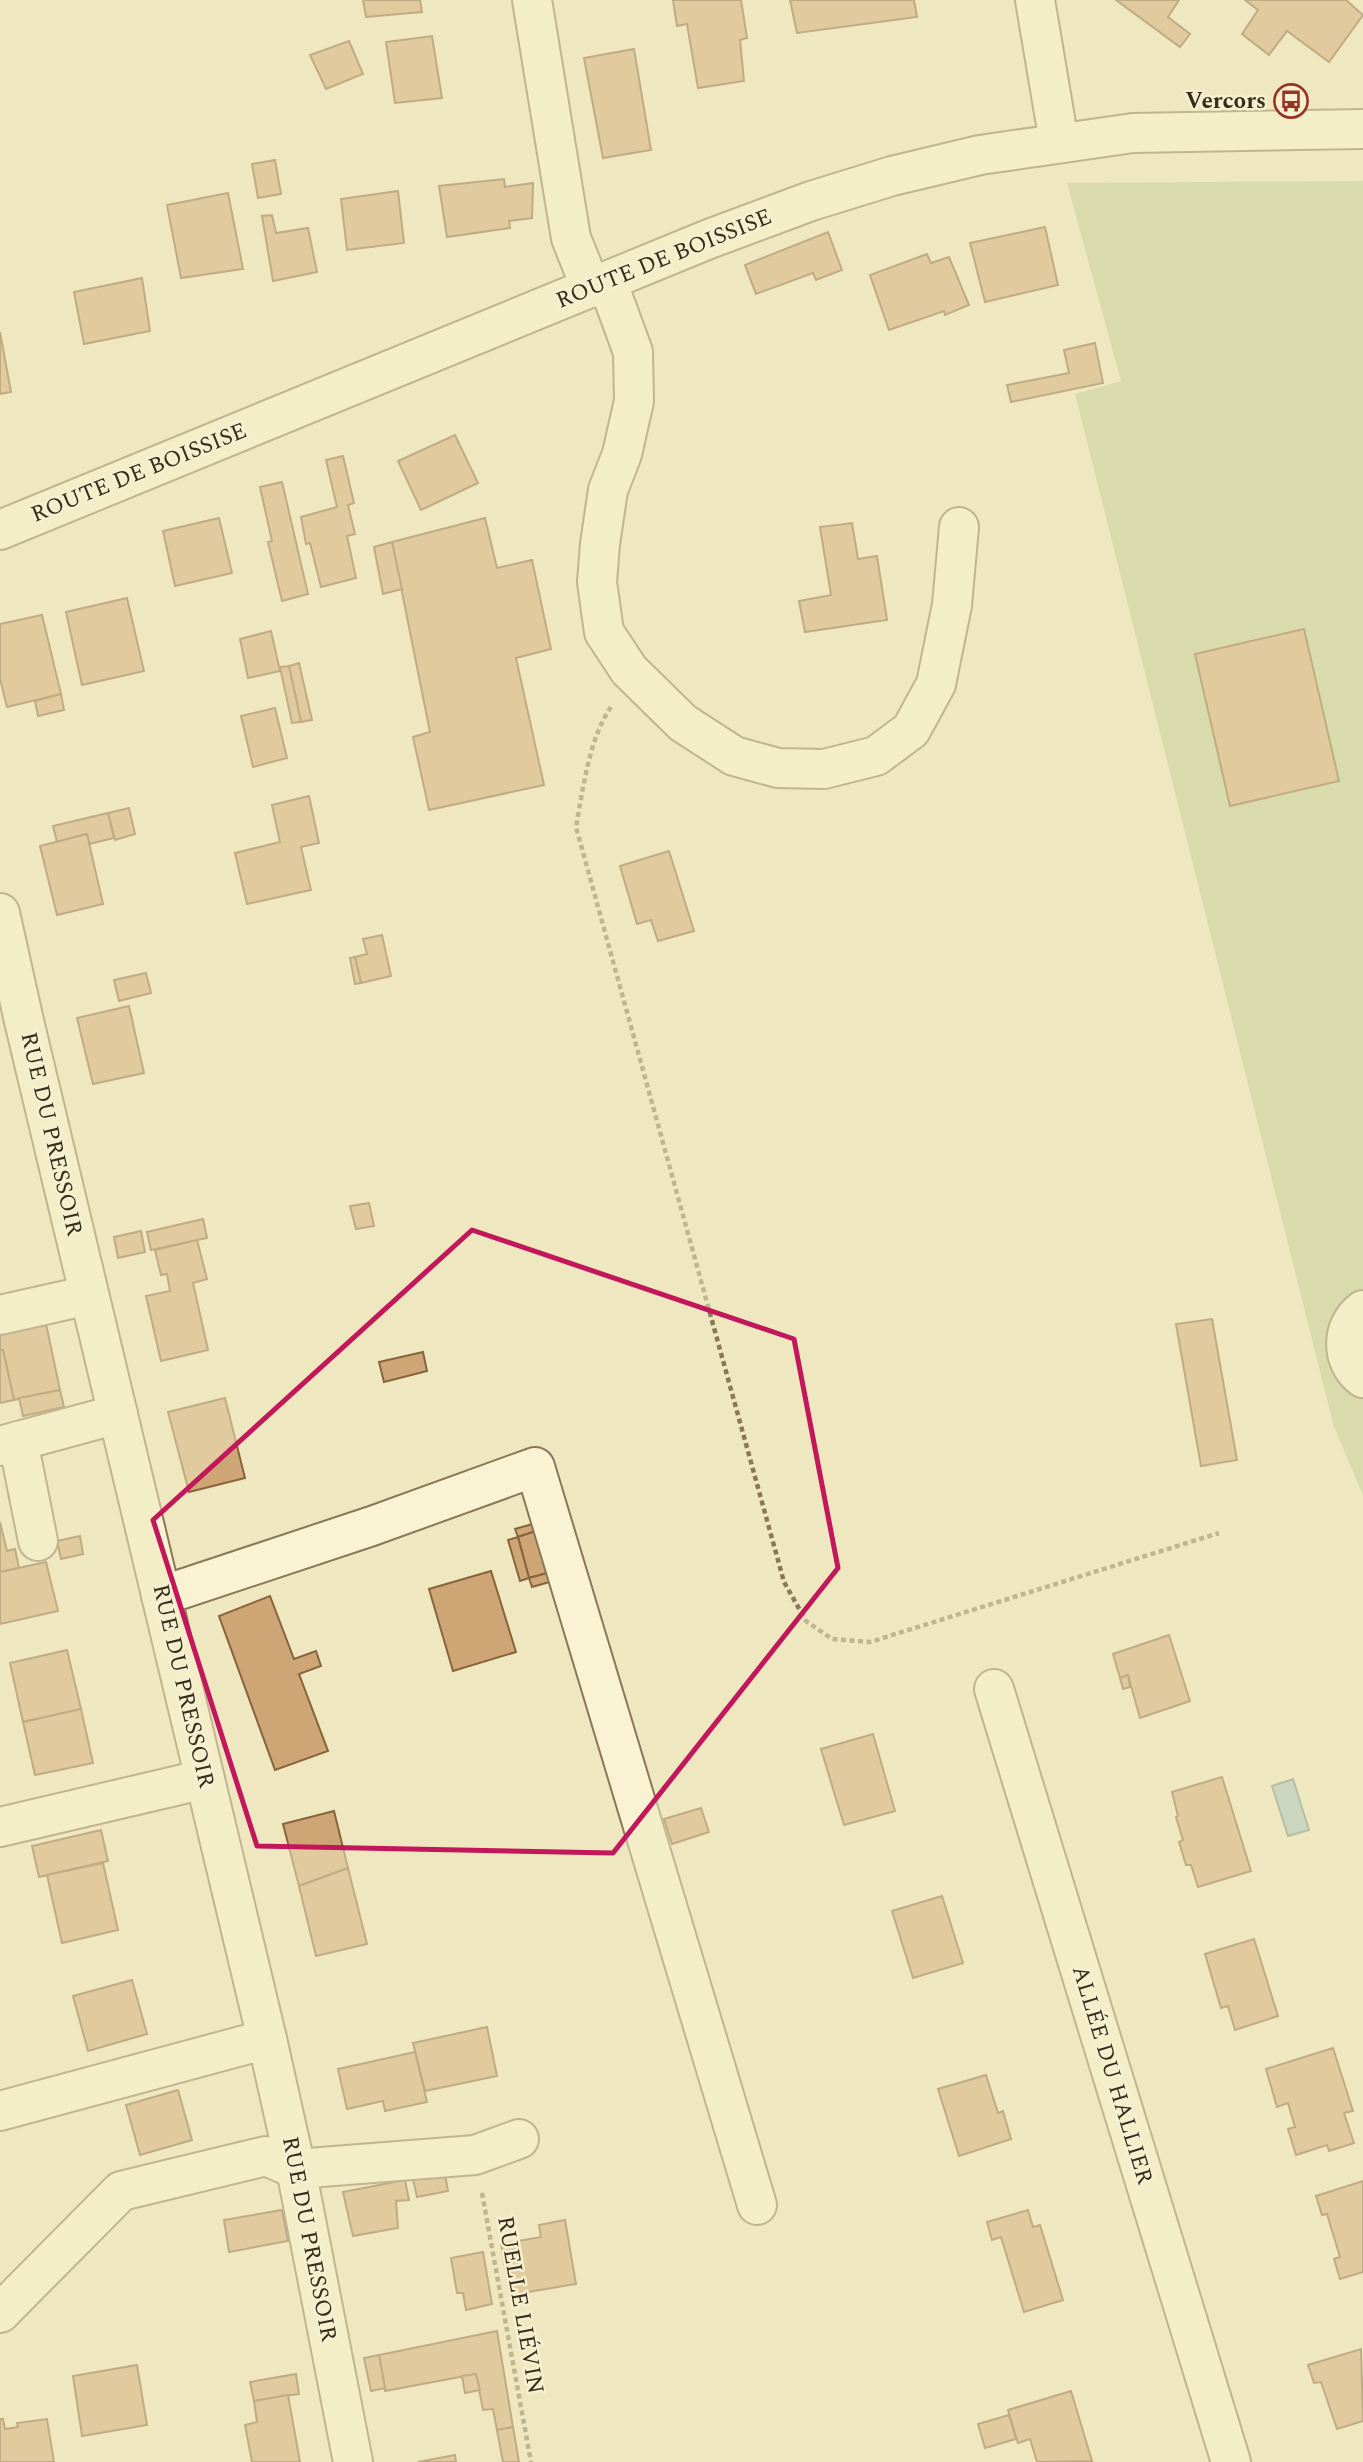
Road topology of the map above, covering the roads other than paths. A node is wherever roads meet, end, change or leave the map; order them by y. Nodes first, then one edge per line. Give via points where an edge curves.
1 (532, 0) edge
2 (1035, 0) edge
3 (1363, 129) edge
4 (1059, 142) junction
5 (599, 284) junction
6 (959, 527) dead end
7 (0, 530) edge
8 (0, 913) edge
9 (12, 1024) edge
10 (89, 1295) junction
11 (6, 1309) edge
12 (1363, 1310) edge
13 (1363, 1378) edge
14 (118, 1414) junction
15 (9, 1444) edge
16 (38, 1541) dead end
17 (161, 1596) junction
18 (994, 1689) dead end
19 (205, 1779) junction
20 (0, 1827) edge
21 (267, 2039) junction
22 (0, 2111) edge
23 (519, 2139) dead end
24 (296, 2169) junction
25 (757, 2205) dead end
26 (0, 2313) edge
27 (353, 2462) edge
28 (1231, 2462) edge

1 - 5 street via 571,238
2 - 4 street
3 - 4 street, ROUTE DE BOISSISE via 1133,133
4 - 5 street, ROUTE DE BOISSISE via 980,155 869,183
5 - 6 street via 633,352 634,401 608,490 597,582 604,632 634,675 682,723 734,756 778,768 824,769 876,756 911,730 936,684 952,605
5 - 7 street, ROUTE DE BOISSISE
8 - 9 street, RUE DU PRESSOIR
9 - 10 street, RUE DU PRESSOIR
10 - 11 street
10 - 14 street, RUE DU PRESSOIR
12 - 13 street via 1346,1339 1351,1364
14 - 15 street
14 - 17 street, RUE DU PRESSOIR
15 - 16 street
17 - 19 street, RUE DU PRESSOIR
17 - 25 street via 535,1467
18 - 28 street, ALLÉE DU HALLIER
19 - 20 street
19 - 21 street, RUE DU PRESSOIR
21 - 22 street
21 - 24 street, RUE DU PRESSOIR
23 - 24 street via 475,2155
24 - 26 street via 266,2156 121,2191
24 - 27 street, RUE DU PRESSOIR

